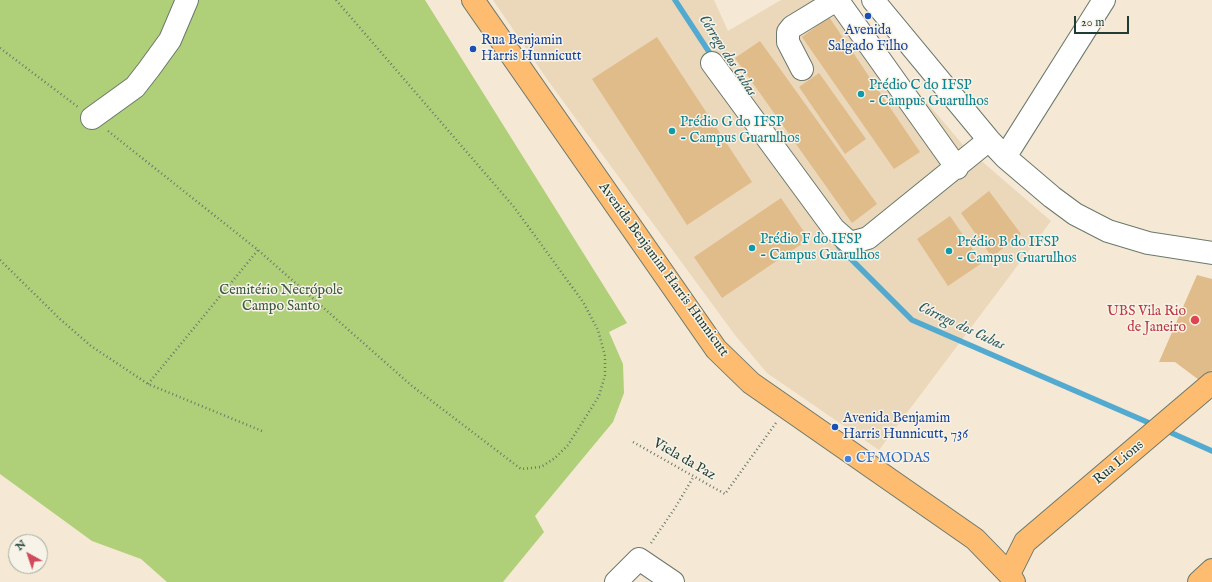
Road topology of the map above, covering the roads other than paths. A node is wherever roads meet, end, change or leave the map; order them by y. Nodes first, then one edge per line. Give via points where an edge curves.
1 (187, 0) edge
2 (473, 0) edge
3 (873, 0) edge
4 (1100, 2) edge
5 (712, 63) dead end
6 (802, 69) dead end
7 (92, 118) road end
8 (989, 140) junction
9 (1005, 157) junction
10 (957, 168) junction
11 (1212, 253) edge
12 (1212, 383) edge
13 (975, 539) junction
14 (1025, 542) junction
15 (1212, 570) edge
16 (1011, 578) edge
17 (616, 582) edge
18 (673, 582) edge
19 (1199, 582) edge

1 - 7 street via 170,40 149,70 134,87
2 - 13 main road, Avenida Benjamim Harris Hunnicutt via 716,349 751,383
3 - 8 street
4 - 9 street
5 - 10 street via 834,230 850,243 868,238
6 - 10 street via 788,42 788,32 828,5 841,5
8 - 9 street
8 - 10 street
9 - 11 street via 1075,214 1108,231 1148,243
12 - 14 main road, Rua Lions
13 - 14 main road, Rua Lions via 1002,548
13 - 16 main road, Avenida Benjamim Harris Hunnicutt
14 - 16 main road, Rua Lions
15 - 19 main road
17 - 18 street via 639,559

